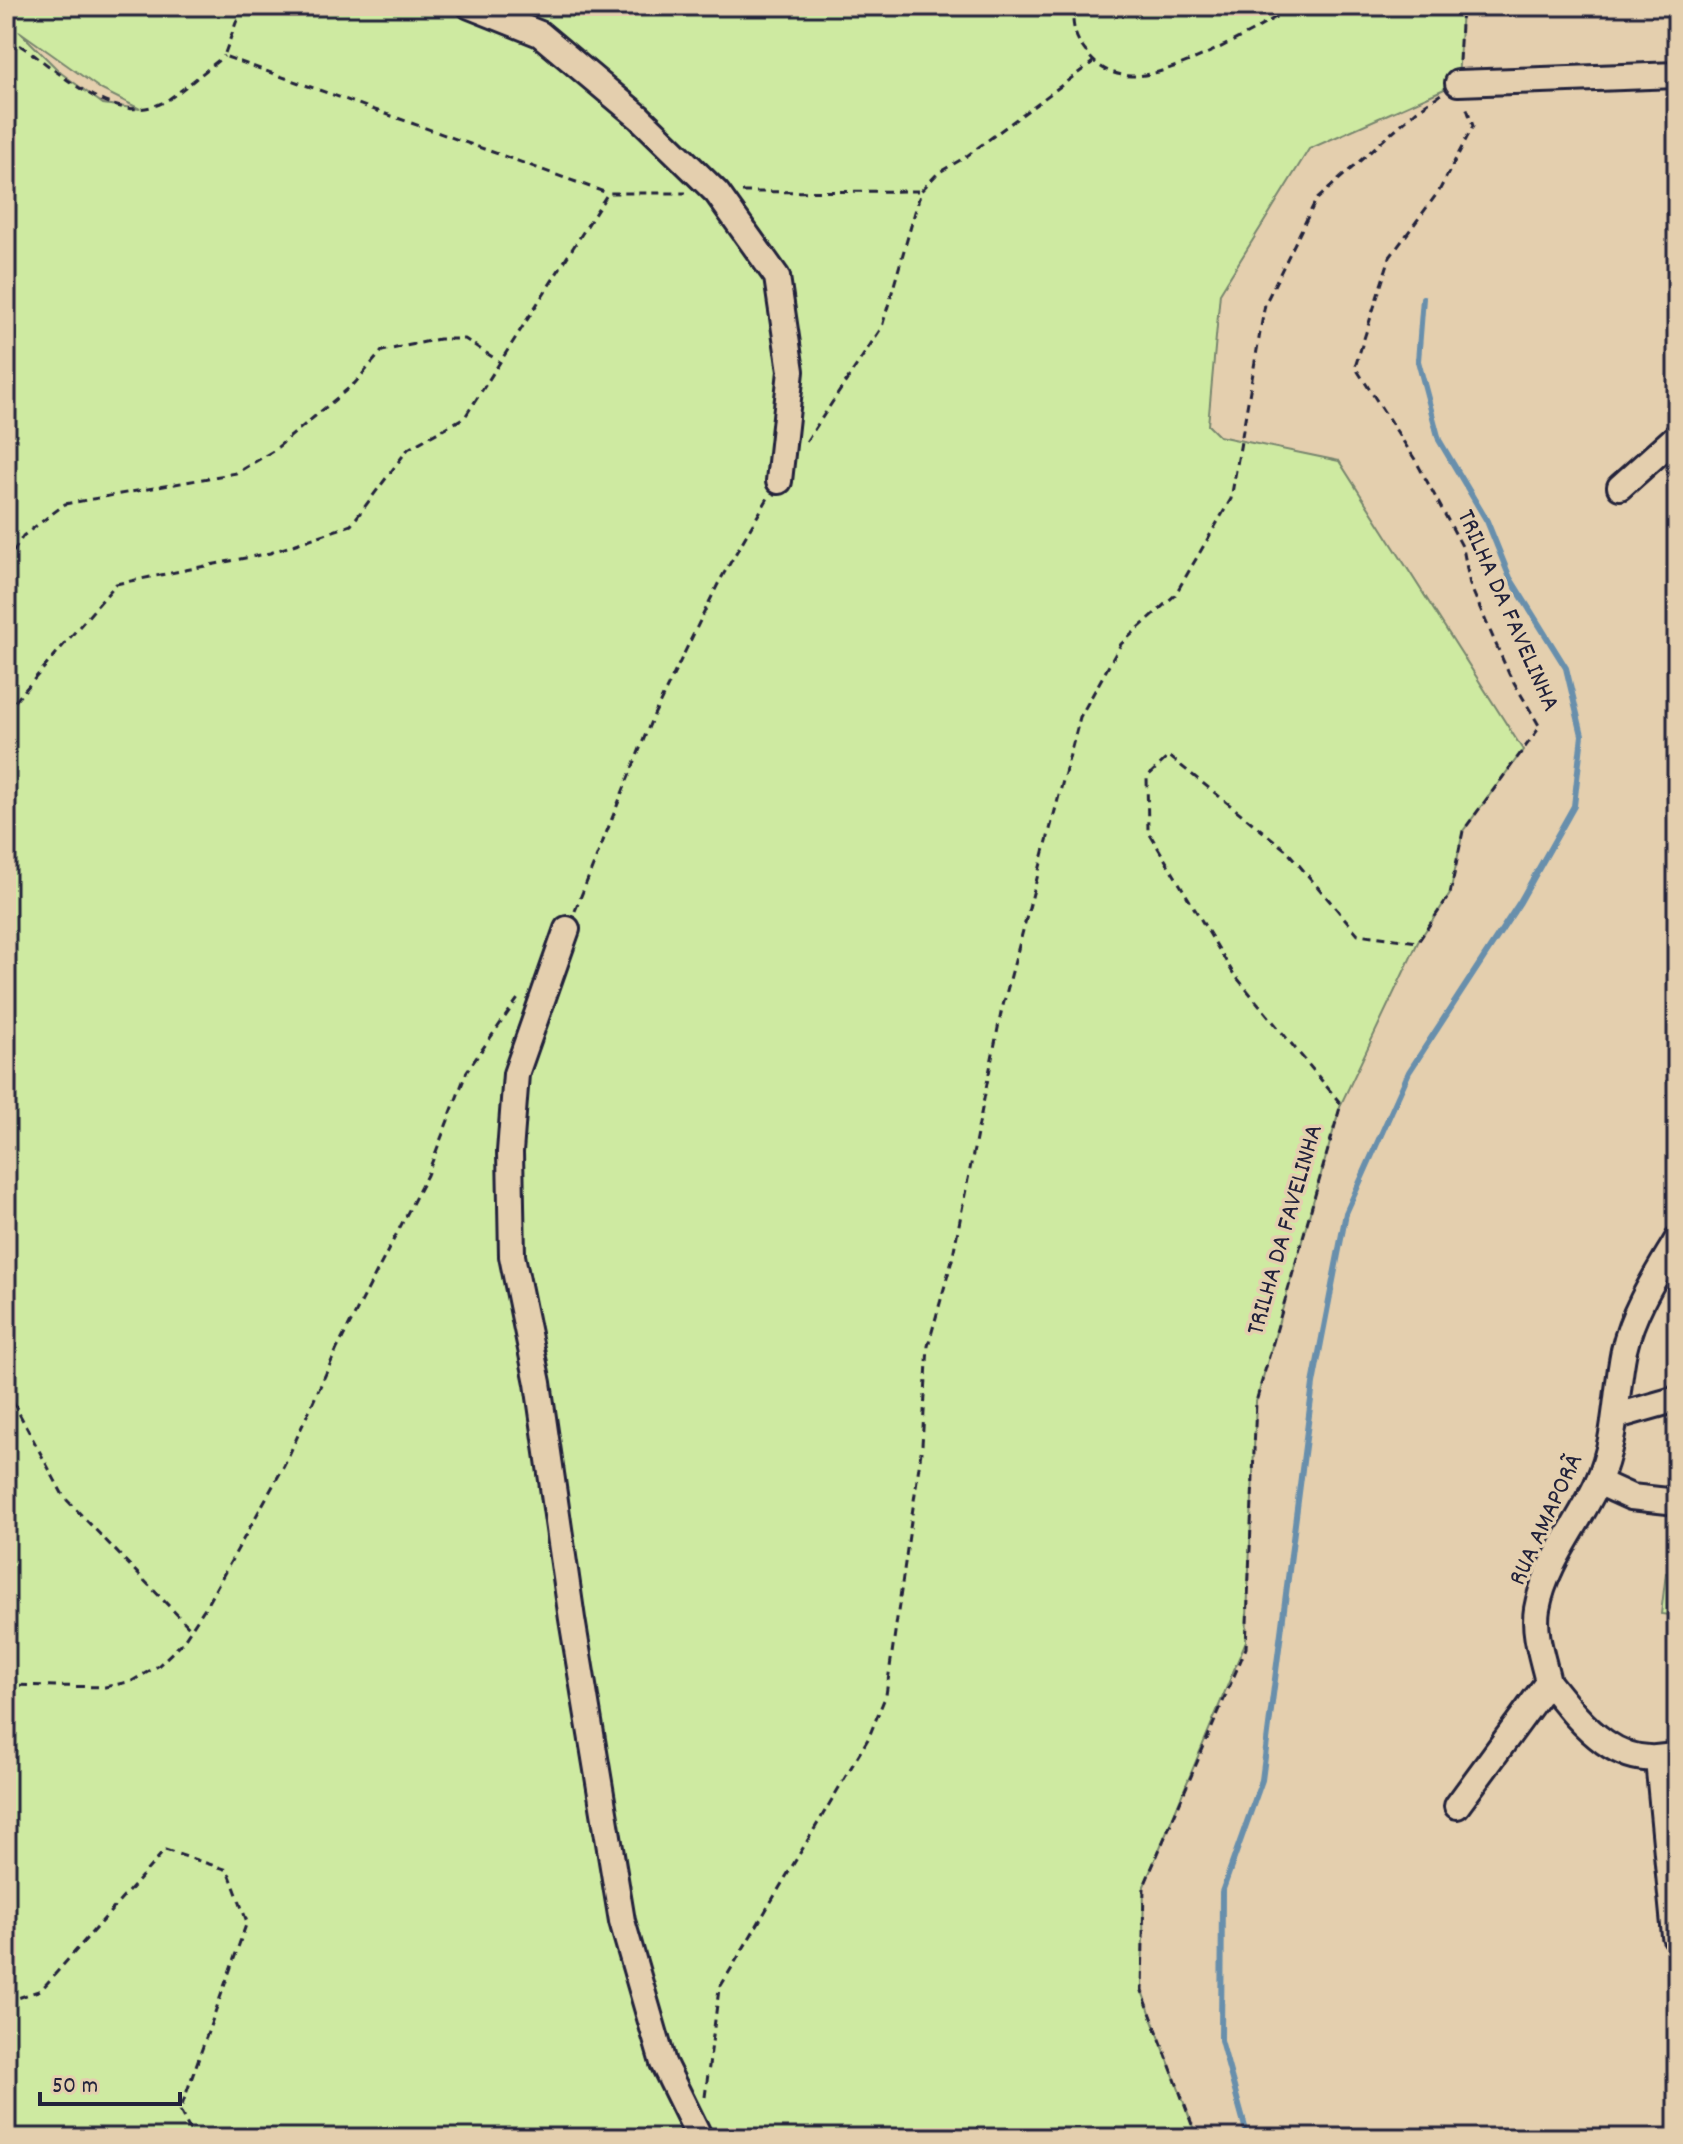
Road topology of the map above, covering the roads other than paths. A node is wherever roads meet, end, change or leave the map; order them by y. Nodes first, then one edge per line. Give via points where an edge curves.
1 (470, 6) edge
2 (1677, 75) edge
3 (1458, 83) road end
4 (1677, 436) edge
5 (779, 481) dead end
6 (1620, 487) dead end
7 (567, 929) dead end
8 (1677, 1240) edge
9 (1677, 1399) edge
10 (1617, 1416) junction
11 (1598, 1482) junction
12 (1677, 1502) edge
13 (1548, 1682) junction
14 (1668, 1757) edge
15 (1457, 1806) dead end
16 (1675, 1936) edge
17 (700, 2138) edge

1 - 5 street via 540,34 639,117 717,193 777,277 791,371
2 - 3 street
4 - 6 street
7 - 17 street via 516,1074 510,1152 512,1256 538,1383 622,1921 663,2063
8 - 10 street, RUA AMAPORÃ via 1647,1291 1625,1349
9 - 10 street
10 - 11 street, RUA AMAPORÃ
11 - 12 street via 1631,1497
11 - 13 street, RUA AMAPORÃ via 1558,1554 1537,1608
13 - 14 street via 1590,1734 1605,1744
13 - 15 street
14 - 16 street

